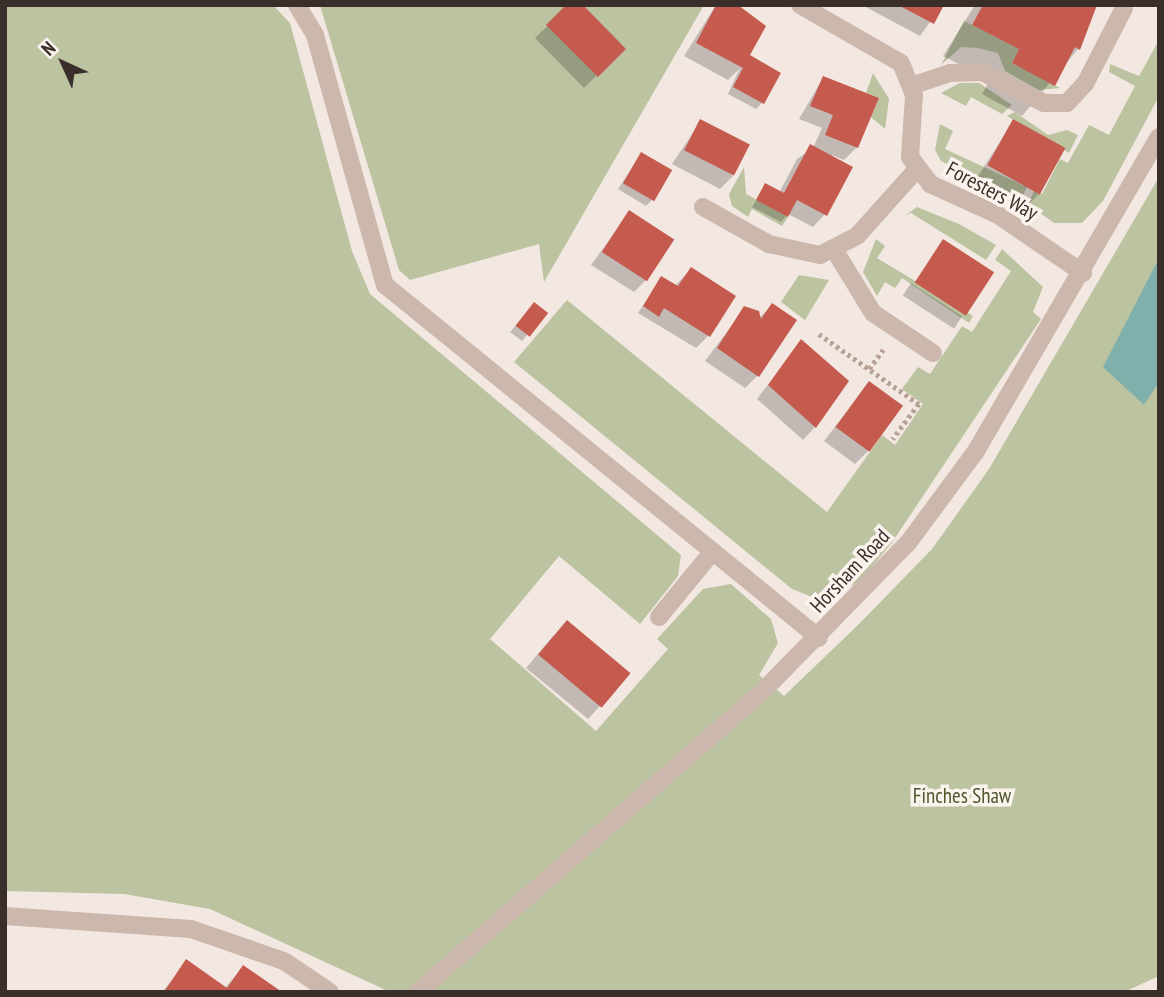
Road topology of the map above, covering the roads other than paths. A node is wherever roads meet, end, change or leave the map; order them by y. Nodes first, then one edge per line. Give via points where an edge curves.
1 (297, 5) edge
2 (800, 5) edge
3 (1124, 8) dead end
4 (911, 86) junction
5 (1159, 137) edge
6 (916, 170) junction
7 (703, 207) dead end
8 (835, 251) junction
9 (1083, 273) junction
10 (933, 353) dead end
11 (713, 551) junction
12 (659, 617) dead end
13 (819, 638) junction
14 (5, 916) edge
15 (330, 992) edge
16 (418, 992) edge

1 - 11 street via 315,35 385,285
2 - 4 street via 886,51
3 - 4 street via 1085,84 1066,103 1044,103 982,72 950,73
4 - 6 street, Foresters Way via 908,140
5 - 9 street, Horsham Road
6 - 8 street, Foresters Way via 857,236
6 - 9 street, Foresters Way via 930,184 998,215
7 - 8 street via 787,251
8 - 10 street via 863,303
9 - 13 street, Horsham Road via 935,512
11 - 12 street
11 - 13 street
13 - 16 street, Horsham Road via 622,820
14 - 15 street via 191,929 284,961

